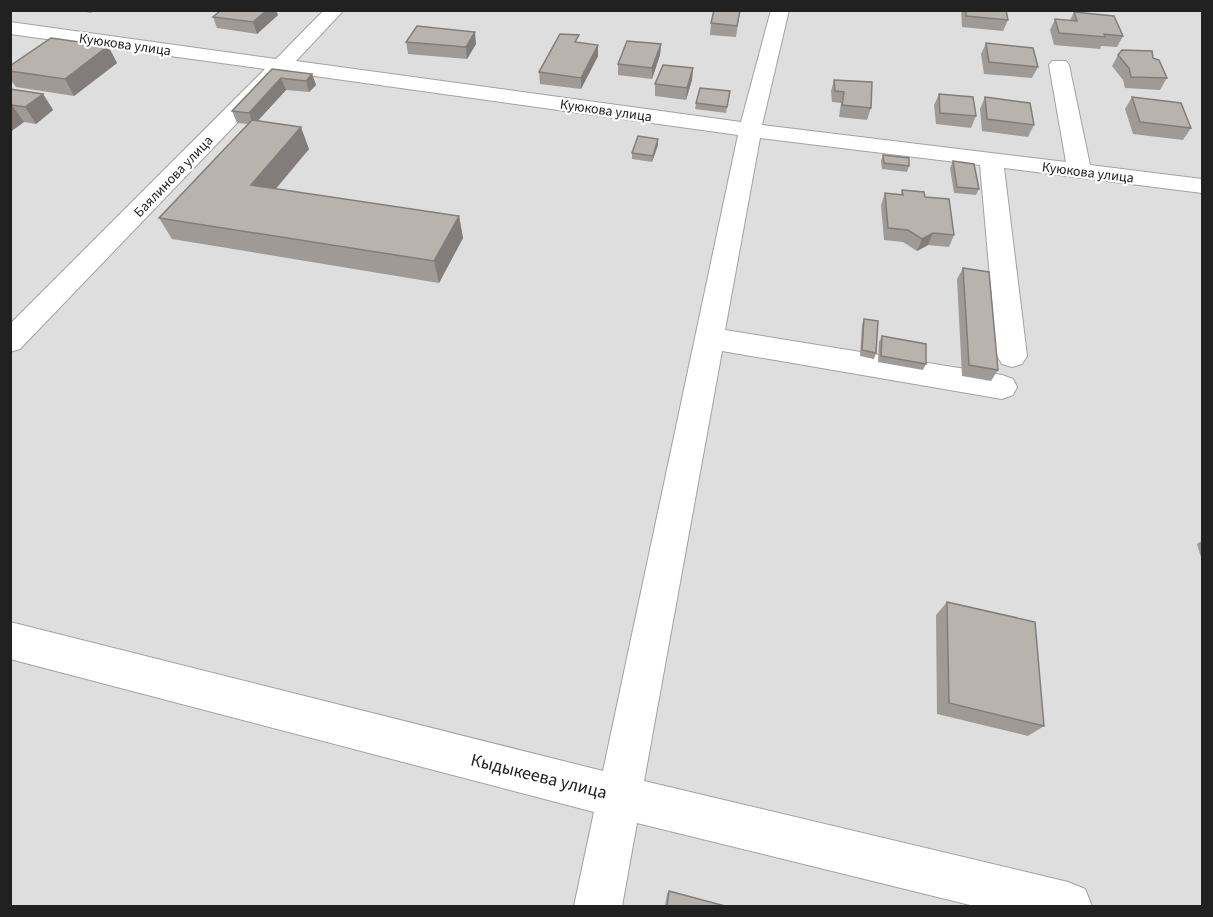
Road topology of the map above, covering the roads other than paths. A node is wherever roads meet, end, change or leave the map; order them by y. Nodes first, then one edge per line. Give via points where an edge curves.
1 (41, 10) edge
2 (335, 10) edge
3 (780, 10) edge
4 (12, 29) edge
5 (1059, 65) dead end
6 (280, 66) junction
7 (750, 130) junction
8 (991, 160) junction
9 (1078, 171) junction
10 (1203, 186) edge
11 (709, 338) junction
12 (10, 342) edge
13 (1012, 356) dead end
14 (1002, 387) dead end
15 (10, 640) edge
16 (620, 797) junction
17 (598, 906) edge
18 (1068, 906) edge

1 - 4 street
2 - 6 street, Баялинова улица
3 - 7 street
4 - 6 street, Куюкова улица
5 - 9 street
6 - 7 street, Куюкова улица
6 - 12 street, Баялинова улица
7 - 8 street, Куюкова улица
7 - 11 street
8 - 9 street, Куюкова улица
8 - 13 street
9 - 10 street, Куюкова улица
11 - 14 street
11 - 16 street
15 - 16 street, Кыдыкеева улица
16 - 17 street
16 - 18 street, Кыдыкеева улица

